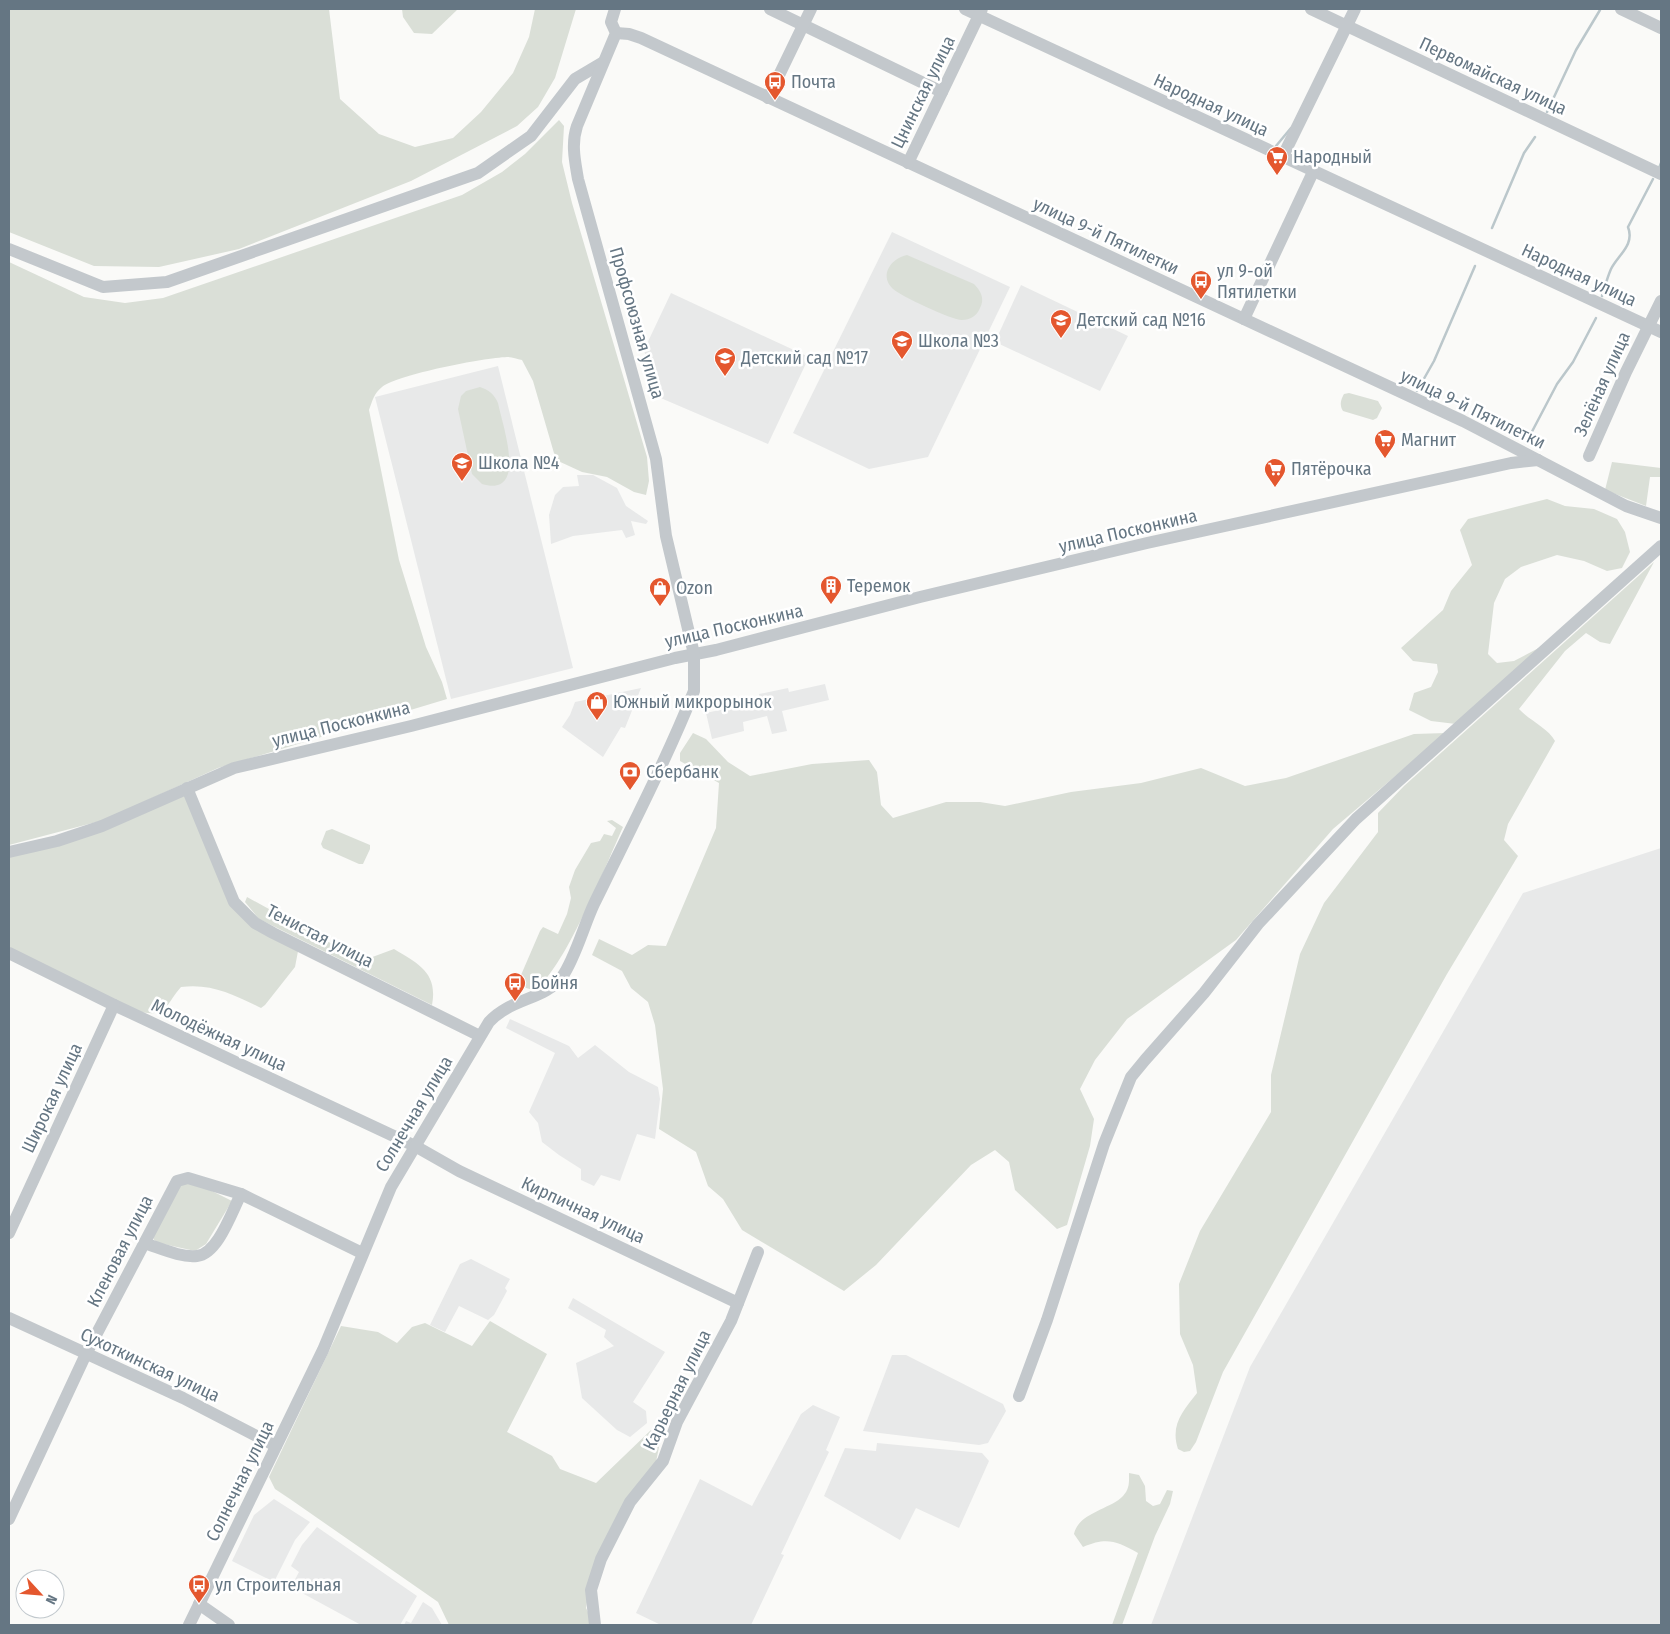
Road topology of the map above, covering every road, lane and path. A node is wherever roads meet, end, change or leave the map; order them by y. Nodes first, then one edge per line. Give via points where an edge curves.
1 (615, 9) edge
2 (770, 9) edge
3 (811, 9) edge
4 (966, 9) edge
5 (1311, 9) edge
6 (1355, 9) edge
7 (1621, 9) edge
8 (981, 12) edge
9 (804, 25) junction
10 (1347, 26) junction
11 (1661, 28) edge
12 (616, 33) junction
13 (602, 63) junction
14 (942, 92) junction
15 (768, 98) junction
16 (1282, 158) junction
17 (908, 163) junction
18 (1313, 172) junction
19 (1661, 174) edge
20 (9, 249) edge
21 (1661, 301) edge
22 (1244, 319) junction
23 (1648, 326) junction
24 (1661, 332) edge
25 (1589, 456) dead end
26 (1538, 460) junction
27 (1661, 518) edge
28 (1661, 546) edge
29 (694, 654) junction
30 (187, 788) junction
31 (9, 852) edge
32 (9, 952) edge
33 (114, 1005) junction
34 (480, 1036) junction
35 (415, 1146) junction
36 (241, 1194) junction
37 (9, 1233) edge
38 (144, 1243) junction
39 (758, 1252) dead end
40 (362, 1253) junction
41 (738, 1303) junction
42 (9, 1318) edge
43 (86, 1354) junction
44 (1019, 1396) dead end
45 (276, 1446) junction
46 (9, 1519) edge
47 (199, 1604) junction
48 (189, 1625) edge
49 (229, 1625) edge
50 (595, 1625) edge

1 - 12 street, Профсоюзная улица via 611,22
2 - 9 street
3 - 9 street
4 - 8 street, Народная улица
5 - 10 street, Первомайская улица
6 - 10 street
7 - 11 street
8 - 14 street, Цнинская улица
8 - 16 street, Народная улица
9 - 14 street
9 - 15 street
10 - 16 street
10 - 19 street, Первомайская улица
12 - 13 street, Профсоюзная улица
12 - 15 street, улица 9-й Пятилетки via 641,38
13 - 20 street via 575,79 531,136 478,173 167,282 103,286
13 - 29 street, Профсоюзная улица via 574,135 578,179 656,459 666,536
14 - 17 street, Цнинская улица
15 - 17 street, улица 9-й Пятилетки
16 - 18 street, Народная улица
17 - 22 street, улица 9-й Пятилетки
18 - 22 street
18 - 23 street, Народная улица
21 - 23 street, Зелёная улица
22 - 26 street, улица 9-й Пятилетки via 1463,421
23 - 24 street, Народная улица
23 - 25 street, Зелёная улица
26 - 27 street, улица 9-й Пятилетки via 1626,506
26 - 29 street, улица Посконкина via 1511,463 1147,543
28 - 44 street via 1356,819 1258,924 1131,1078 1104,1144
29 - 30 street, улица Посконкина via 234,768
29 - 34 street, Солнечная улица via 694,691 580,934 567,969 546,991 515,1002 496,1014
30 - 31 street, улица Посконкина via 102,826
30 - 34 street, Тенистая улица via 234,902 245,915 274,934
32 - 33 street, Молодёжная улица
33 - 35 street, Молодёжная улица
33 - 37 street, Широкая улица
34 - 35 street, Солнечная улица
35 - 40 street, Солнечная улица via 391,1187
35 - 41 street, Кирпичная улица via 459,1171
36 - 38 street via 213,1250 198,1256 183,1255
36 - 38 street, Кленовая улица via 188,1178 178,1181
36 - 40 street, Кленовая улица
38 - 43 street, Кленовая улица
39 - 41 street, Карьерная улица
40 - 45 street, Солнечная улица via 322,1350
41 - 50 street, Карьерная улица via 677,1422 663,1461 630,1502 601,1559 591,1590
42 - 43 street, Сухоткинская улица
43 - 45 street, Сухоткинская улица via 183,1398
43 - 46 street, Кленовая улица
45 - 47 street, Солнечная улица
47 - 48 street, Солнечная улица
47 - 49 street

